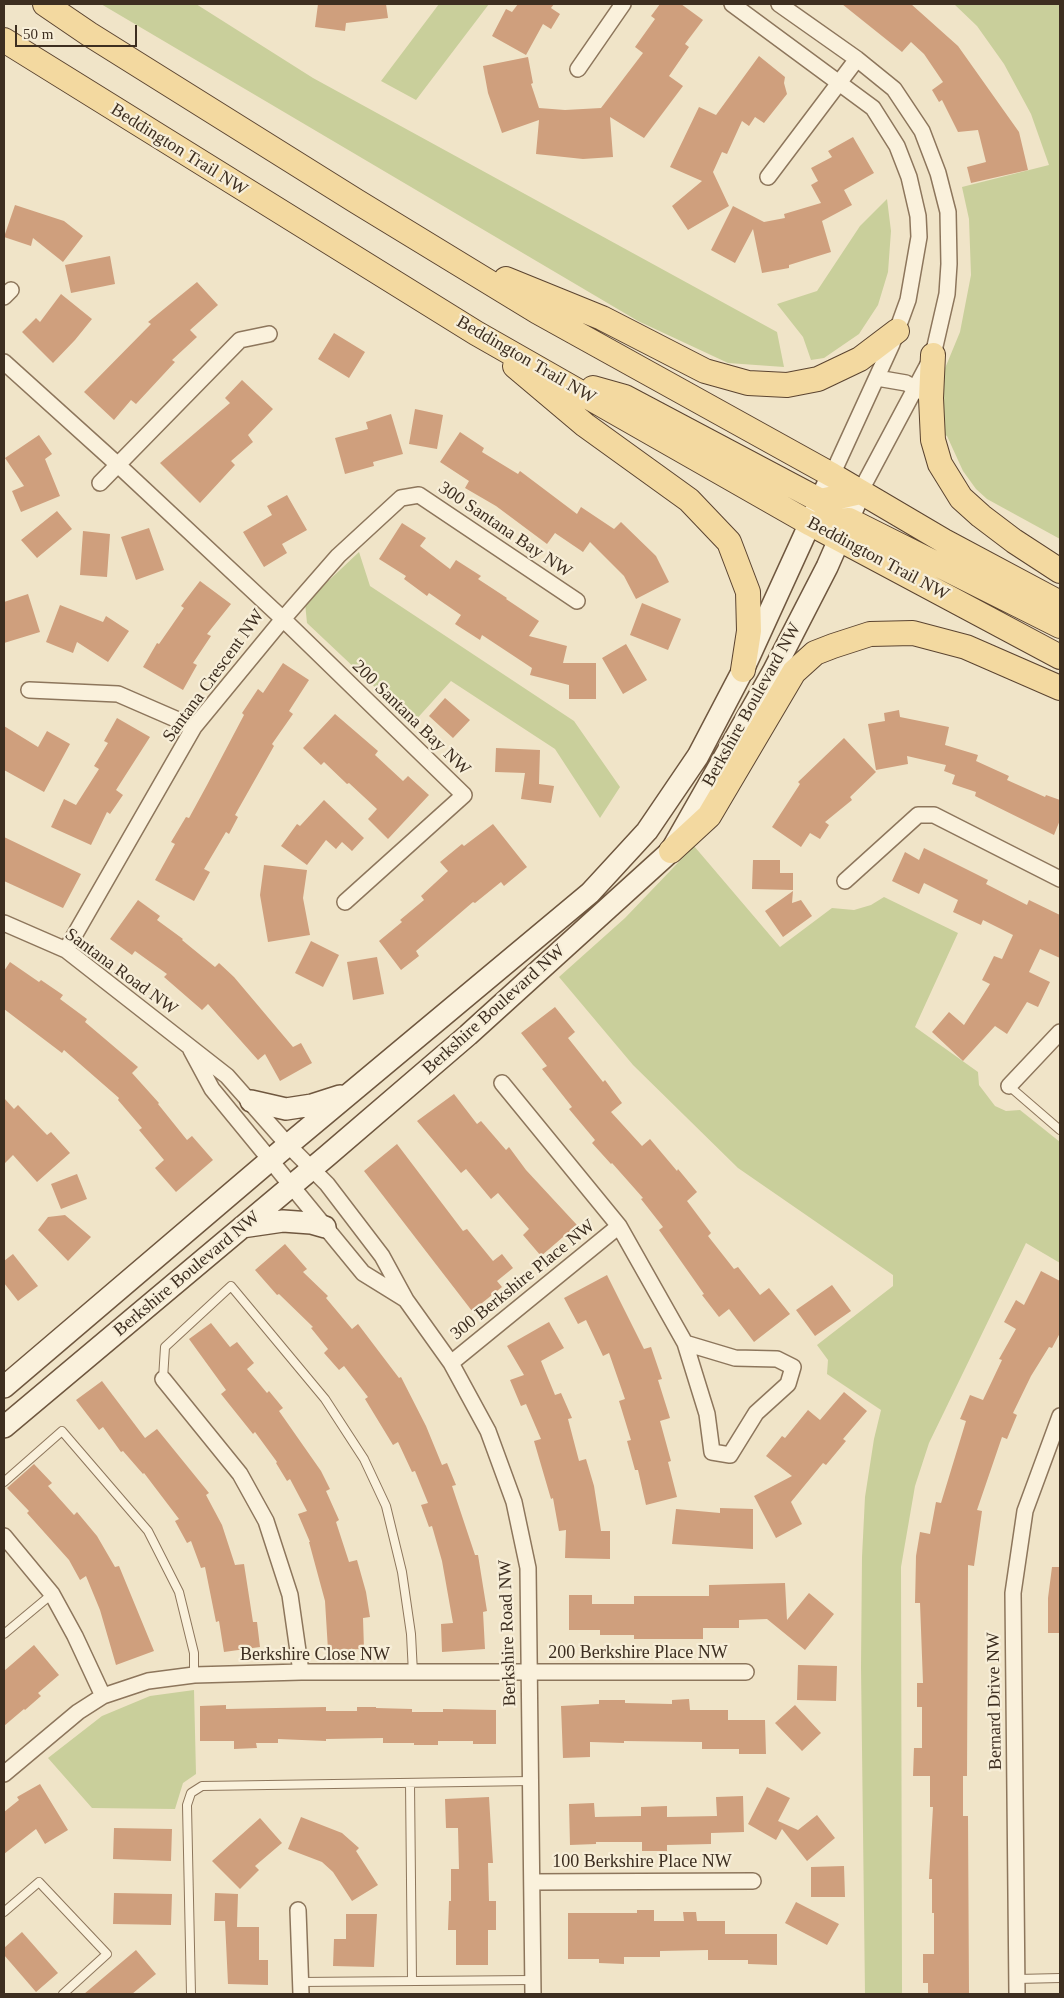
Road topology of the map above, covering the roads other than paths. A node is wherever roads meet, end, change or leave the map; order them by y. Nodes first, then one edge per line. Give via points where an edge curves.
1 (41, 4) edge
2 (45, 4) edge
3 (623, 4) edge
4 (732, 4) edge
5 (779, 4) edge
6 (89, 34) junction
7 (4, 40) edge
8 (857, 60) junction
9 (578, 69) dead end
10 (840, 81) junction
11 (768, 177) dead end
12 (440, 252) junction
13 (897, 331) junction
14 (476, 332) junction
15 (269, 334) dead end
16 (934, 355) joint
17 (4, 362) edge
18 (877, 378) junction
19 (562, 380) junction
20 (923, 393) junction
21 (117, 464) junction
22 (832, 476) junction
23 (100, 483) dead end
24 (860, 492) junction
25 (821, 501) junction
26 (811, 524) junction
27 (844, 529) junction
28 (1060, 571) edge
29 (577, 601) dead end
30 (1060, 603) edge
31 (283, 619) junction
32 (1060, 626) edge
33 (1060, 657) edge
34 (743, 670) junction
35 (1060, 688) edge
36 (29, 690) dead end
37 (194, 727) junction
38 (670, 851) junction
39 (1060, 879) edge
40 (845, 881) dead end
41 (345, 902) dead end
42 (4, 923) edge
43 (66, 950) junction
44 (1060, 1032) edge
45 (187, 1043) junction
46 (502, 1082) dead end
47 (1009, 1086) joint
48 (352, 1092) junction
49 (251, 1102) junction
50 (1060, 1130) edge
51 (288, 1145) junction
52 (270, 1161) junction
53 (312, 1169) junction
54 (290, 1186) junction
55 (619, 1226) junction
56 (242, 1227) junction
57 (325, 1227) junction
58 (406, 1300) junction
59 (685, 1343) junction
60 (451, 1363) junction
61 (163, 1379) joint
62 (4, 1387) edge
63 (1060, 1416) edge
64 (5, 1425) edge
65 (4, 1482) edge
66 (4, 1536) edge
67 (52, 1594) junction
68 (4, 1634) edge
69 (301, 1672) junction
70 (529, 1672) junction
71 (746, 1672) dead end
72 (413, 1673) junction
73 (194, 1675) junction
74 (103, 1696) junction
75 (4, 1774) edge
76 (531, 1781) junction
77 (410, 1783) junction
78 (753, 1880) dead end
79 (532, 1882) junction
80 (298, 1910) dead end
81 (4, 1912) edge
82 (1060, 1978) edge
83 (1017, 1979) junction
84 (412, 1980) junction
85 (532, 1987) edge
86 (300, 1988) edge
87 (63, 1994) edge
88 (191, 1994) edge
89 (1017, 1994) edge

1 - 6 main road
2 - 6 main road
3 - 9 street
4 - 10 street
5 - 8 street
6 - 12 main road
7 - 14 main road, Beddington Trail NW
8 - 10 street
8 - 16 street via 894,89 922,131 938,173 948,212 950,264
10 - 11 street
10 - 13 street via 873,108 897,146 909,177 919,237 908,300
12 - 13 main road via 602,318 705,371 748,383 787,385 818,379 860,359
12 - 22 main road via 538,312
13 - 18 street
14 - 19 main road, Beddington Trail NW
14 - 34 main road via 585,424 689,500 729,542 748,592 749,631
15 - 21 street via 240,340
16 - 20 main road
17 - 21 street, Santana Crescent NW
18 - 20 street via 892,379
18 - 22 street
19 - 25 main road via 625,397
19 - 26 main road, Beddington Trail NW
20 - 24 street
20 - 28 main road via 940,464 961,498 1014,541
21 - 23 street
21 - 31 street, Santana Crescent NW
22 - 24 main road
22 - 25 main road, Berkshire Boulevard NW
24 - 25 main road
24 - 27 main road, Berkshire Boulevard NW
24 - 30 main road via 944,542
25 - 26 main road, Berkshire Boulevard NW
26 - 27 main road, Beddington Trail NW
26 - 34 main road, Berkshire Boulevard NW
27 - 32 main road
27 - 33 main road, Beddington Trail NW
27 - 38 main road, Berkshire Boulevard NW via 773,672
29 - 31 street, 300 Santana Bay NW via 419,495 401,498 338,556
31 - 37 street, Santana Crescent NW
31 - 41 street, 200 Santana Bay NW via 464,795
34 - 48 main road, Berkshire Boulevard NW via 703,748 678,787 647,831 590,893
35 - 38 main road via 966,647 913,633 870,634 833,646 815,654 794,672 709,816
36 - 37 street via 118,694
37 - 43 street, Santana Crescent NW
38 - 53 main road, Berkshire Boulevard NW via 468,1035
39 - 40 street via 934,815 918,815
42 - 43 street, Santana Road NW
43 - 45 street, Santana Road NW
44 - 47 street
45 - 49 street, Santana Road NW via 227,1076
45 - 52 street, Santana Road NW via 212,1089
46 - 55 street, 300 Berkshire Place NW
47 - 50 lane
48 - 49 main road via 312,1105 286,1109
48 - 51 main road, Berkshire Boulevard NW
49 - 51 street, Santana Road NW
51 - 52 main road, Berkshire Boulevard NW
51 - 53 street, Berkshire Road NW
52 - 54 street, Berkshire Road NW
52 - 62 main road, Berkshire Boulevard NW
53 - 54 main road, Berkshire Boulevard NW
53 - 58 street, Berkshire Road NW via 382,1256
54 - 56 main road, Berkshire Boulevard NW
54 - 57 street, Berkshire Road NW
55 - 59 street, 300 Berkshire Place NW
55 - 60 street, 300 Berkshire Place NW
56 - 57 main road via 283,1221
56 - 64 main road, Berkshire Boulevard NW
57 - 58 street, Berkshire Road NW via 362,1273
58 - 60 street, Berkshire Road NW
59 - 59 street, 300 Berkshire Place NW via 707,1414 712,1452 730,1455 756,1413 788,1384 793,1366 777,1359 735,1358
60 - 70 street, Berkshire Road NW via 488,1431 514,1502 528,1568
61 - 69 street via 240,1474 266,1521 290,1595
61 - 72 lane via 164,1347 231,1286 325,1399 364,1459 386,1506 402,1572
63 - 83 street, Bernard Drive NW via 1025,1511 1013,1593
65 - 73 lane via 62,1431 148,1531 179,1592 194,1653
66 - 67 street
67 - 68 lane
67 - 74 street via 76,1636
69 - 72 street, Berkshire Close NW
69 - 73 street, Berkshire Close NW
70 - 71 street, 200 Berkshire Place NW
70 - 72 street, Berkshire Close NW
70 - 76 street, Berkshire Road NW
73 - 74 street, Berkshire Close NW via 148,1681
74 - 75 street, Berkshire Close NW via 78,1712
76 - 77 lane
76 - 79 street, Berkshire Road NW
77 - 84 lane
77 - 88 lane via 202,1786 191,1793 188,1805
78 - 79 street, 100 Berkshire Place NW
79 - 85 street, Berkshire Road NW
80 - 86 street
81 - 87 lane via 39,1882 107,1954
82 - 83 lane
83 - 89 street, Bernard Drive NW
84 - 85 lane
84 - 86 lane

